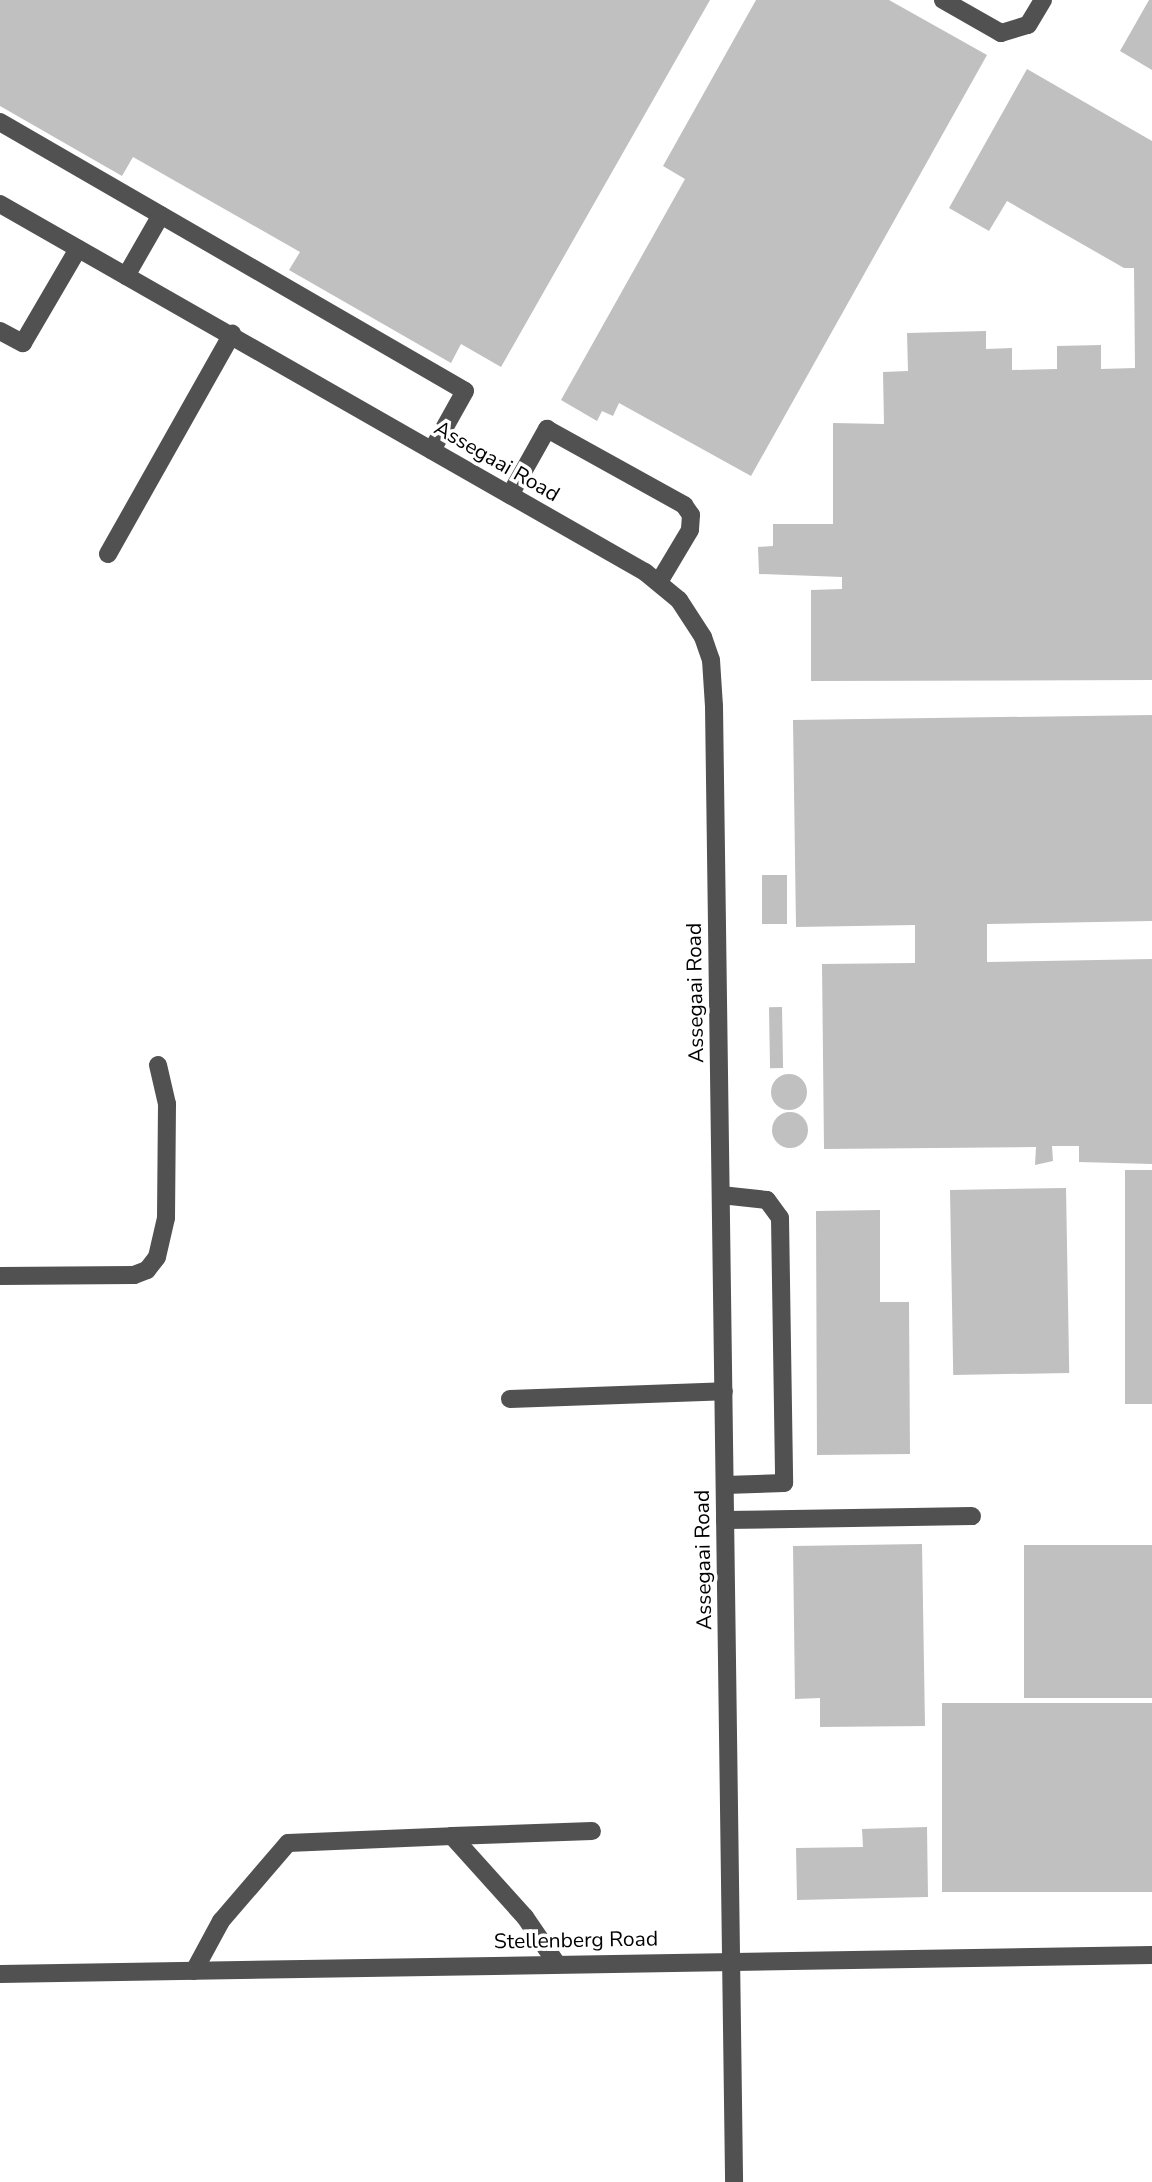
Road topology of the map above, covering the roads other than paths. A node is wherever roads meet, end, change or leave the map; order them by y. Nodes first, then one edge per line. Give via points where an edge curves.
1 (943, 0) edge
2 (1043, 0) edge
3 (0, 122) edge
4 (0, 204) edge
5 (161, 215) junction
6 (78, 249) junction
7 (126, 276) junction
8 (0, 331) edge
9 (232, 334) junction
10 (432, 450) junction
11 (510, 495) junction
12 (108, 554) dead end
13 (660, 582) junction
14 (158, 1065) dead end
15 (721, 1195) junction
16 (0, 1276) edge
17 (724, 1391) junction
18 (510, 1399) dead end
19 (725, 1485) junction
20 (972, 1516) dead end
21 (725, 1520) junction
22 (592, 1831) dead end
23 (452, 1836) junction
24 (1152, 1955) edge
25 (731, 1960) junction
26 (557, 1964) junction
27 (194, 1971) junction
28 (0, 1974) edge
29 (734, 2182) edge

1 - 2 street via 1002,33 1028,25
3 - 5 street
4 - 6 street, Assegaai Road
5 - 7 street
5 - 10 street via 465,391
6 - 7 street, Assegaai Road
6 - 8 street via 23,343
7 - 9 street, Assegaai Road
9 - 10 street, Assegaai Road
9 - 12 street
10 - 11 street, Assegaai Road
11 - 13 street, Assegaai Road
11 - 13 street via 547,429 684,505 691,515 690,530
13 - 15 street, Assegaai Road via 693,616 714,682
14 - 16 street via 167,1117 166,1218 157,1257 147,1270 134,1275
15 - 17 street, Assegaai Road
15 - 19 street via 767,1200 780,1218 784,1483
17 - 18 street
17 - 19 street, Assegaai Road
19 - 21 street, Assegaai Road
20 - 21 street
21 - 25 street, Assegaai Road
22 - 23 street
23 - 26 street via 525,1917
23 - 27 street via 288,1843 221,1921
24 - 25 street, Stellenberg Road
25 - 26 street, Stellenberg Road
25 - 29 street, Assegaai Road
26 - 27 street, Stellenberg Road
27 - 28 street, Stellenberg Road

